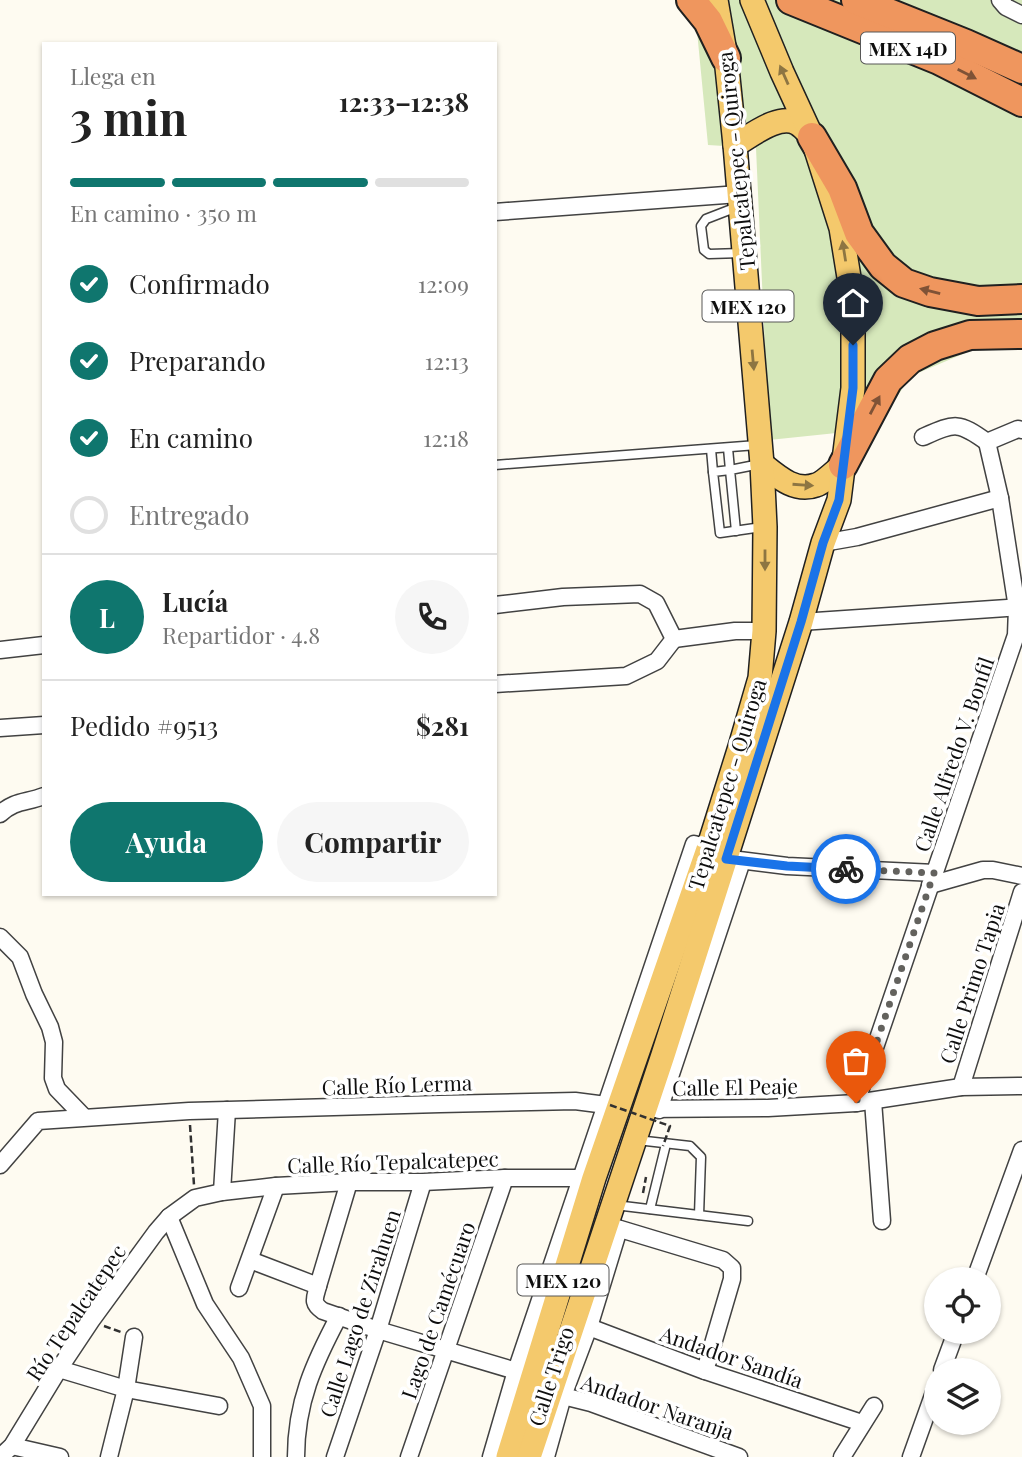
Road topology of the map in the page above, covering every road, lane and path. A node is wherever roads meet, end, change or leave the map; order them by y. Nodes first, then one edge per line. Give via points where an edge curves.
1 (691, 0) edge
2 (716, 0) edge
3 (752, 0) edge
4 (791, 0) edge
5 (856, 0) edge
6 (1000, 0) edge
7 (1022, 15) edge
8 (726, 58) junction
9 (1022, 69) edge
10 (1022, 102) edge
11 (812, 137) junction
12 (735, 145) junction
13 (740, 200) junction
14 (497, 212) edge
15 (744, 253) junction
16 (1022, 299) edge
17 (978, 300) junction
18 (1022, 308) edge
19 (1022, 334) edge
20 (1020, 430) edge
21 (923, 437) dead end
22 (987, 442) junction
23 (728, 448) junction
24 (711, 449) junction
25 (761, 454) junction
26 (497, 465) edge
27 (844, 465) junction
28 (730, 470) junction
29 (713, 472) junction
30 (732, 495) junction
31 (716, 497) junction
32 (1000, 498) junction
33 (765, 527) junction
34 (736, 531) junction
35 (823, 543) junction
36 (497, 605) edge
37 (1019, 608) edge
38 (801, 622) junction
39 (765, 631) junction
40 (674, 639) junction
41 (42, 645) edge
42 (0, 650) edge
43 (770, 681) junction
44 (497, 684) edge
45 (42, 725) edge
46 (0, 728) edge
47 (42, 797) edge
48 (0, 814) edge
49 (725, 856) junction
50 (1022, 876) edge
51 (932, 879) junction
52 (1022, 892) edge
53 (0, 937) edge
54 (1022, 1086) edge
55 (961, 1087) junction
56 (873, 1101) junction
57 (856, 1103) junction
58 (608, 1105) junction
59 (227, 1110) junction
60 (652, 1110) junction
61 (189, 1111) junction
62 (84, 1117) junction
63 (635, 1140) junction
64 (665, 1145) junction
65 (1022, 1150) edge
66 (0, 1165) edge
67 (505, 1178) junction
68 (588, 1178) junction
69 (349, 1182) junction
70 (423, 1182) junction
71 (276, 1186) junction
72 (222, 1192) junction
73 (195, 1198) junction
74 (650, 1209) junction
75 (699, 1215) junction
76 (169, 1217) junction
77 (613, 1220) junction
78 (748, 1221) dead end
79 (881, 1221) dead end
80 (250, 1260) junction
81 (979, 1267) edge
82 (317, 1286) junction
83 (239, 1288) dead end
84 (339, 1316) junction
85 (91, 1321) junction
86 (589, 1327) junction
87 (378, 1330) junction
88 (134, 1337) joint
89 (445, 1351) junction
90 (59, 1370) junction
91 (516, 1371) junction
92 (705, 1371) junction
93 (126, 1389) junction
94 (563, 1396) junction
95 (219, 1406) dead end
96 (874, 1406) dead end
97 (924, 1421) edge
98 (862, 1423) junction
99 (6, 1451) edge
100 (60, 1457) edge
101 (109, 1457) edge
102 (262, 1457) edge
103 (296, 1457) edge
104 (335, 1457) edge
105 (409, 1457) edge
106 (491, 1457) edge
107 (508, 1457) edge
108 (529, 1457) edge
109 (546, 1457) edge
110 (739, 1457) edge
111 (842, 1457) edge
112 (911, 1457) edge

1 - 8 highway via 708,21
2 - 8 main road, Tepalcatepec - Quiroga / MEX 120
11 -> 3 main road, MEX 120
4 -> 10 highway, MEX 14D via 939,60
5 - 9 highway, MEX 14D
6 - 7 street
8 - 12 main road, Tepalcatepec - Quiroga / MEX 120
11 - 12 main road via 796,122 785,120
17 -> 11 highway via 904,283 883,266 859,233 842,188
27 -> 11 main road, MEX 120 via 853,388 853,302 841,228
12 - 13 main road, Tepalcatepec - Quiroga / MEX 120
13 - 14 street
13 - 15 main road, Tepalcatepec - Quiroga / MEX 120
13 - 15 lane via 701,226 704,250 709,254
15 -> 25 main road, Tepalcatepec - Quiroga / MEX 120
16 - 17 highway
17 - 18 highway
27 -> 19 highway via 888,380 910,359 970,335
20 - 22 street
21 - 22 street via 955,425
22 - 32 street, Calle Alfredo V. Bonfil
23 - 24 lane
23 - 25 lane
23 - 28 lane
24 - 26 lane
24 - 29 lane
25 -> 27 main road via 784,482 800,487 817,485
25 - 28 lane
25 - 33 main road, Tepalcatepec - Quiroga / MEX 120
27 - 35 main road, MEX 120 via 839,500
28 - 29 lane
28 - 30 lane
29 - 31 lane
30 - 31 lane
30 - 34 lane
31 - 34 lane via 720,533
32 - 35 street
32 - 37 street, Calle Alfredo V. Bonfil
33 - 34 lane
33 -> 39 main road, Tepalcatepec - Quiroga / MEX 120
35 - 38 main road, MEX 120
36 - 40 street via 640,594 656,603
37 - 38 street
37 - 51 street, Calle Alfredo V. Bonfil via 1016,635
38 - 43 main road, MEX 120
39 - 40 street
39 - 43 main road, Tepalcatepec - Quiroga / MEX 120
40 - 44 street via 657,661 626,676
41 - 42 street
43 - 49 main road, Tepalcatepec - Quiroga / MEX 120 via 740,747
45 - 46 street
47 - 48 street via 12,804
49 - 51 street
49 - 58 street via 694,844
49 - 60 main road, MEX 120
49 - 68 main road, Tepalcatepec - Quiroga / MEX 120
50 - 51 street via 984,870
51 - 57 street, Calle Alfredo V. Bonfil
52 - 55 street, Calle Primo Tapia
53 - 62 street via 20,957 50,1027 57,1089
54 - 55 street, Calle El Peaje
55 - 56 street, Calle El Peaje
56 - 57 street, Calle El Peaje
56 - 79 street
57 - 60 street, Calle El Peaje
58 - 59 street, Calle Río Lerma via 575,1101
58 - 64 path, bridge via 670,1126
58 - 68 street
59 - 61 street, Calle Río Lerma
59 - 72 street
60 - 63 main road, MEX 120
61 - 62 street, Calle Río Lerma
61 - 73 path
62 - 66 street, Calle Río Lerma via 38,1121
63 - 64 lane
63 - 77 main road, MEX 120
64 - 74 lane
64 - 75 lane via 690,1146 701,1157
65 - 81 street
67 - 68 street, Calle Río Tepalcatepec
67 - 70 street, Calle Río Tepalcatepec
67 - 89 street, Lago de Camécuaro
68 - 91 street
68 - 107 main road, Tepalcatepec - Quiroga / MEX 120
69 - 70 street, Calle Río Tepalcatepec
69 - 71 street, Calle Río Tepalcatepec
69 - 82 street
70 - 87 street, Calle Lago de Zirahuen
71 - 72 street, Calle Río Tepalcatepec
71 - 80 street
72 - 73 street, Calle Río Tepalcatepec
73 - 76 street, Río Tepalcatepec
74 - 75 lane
74 - 77 lane
75 - 78 lane
76 - 85 street, Río Tepalcatepec
76 - 102 street via 205,1304 241,1358 262,1406
77 - 86 street, Calle Trigo
77 - 92 street via 723,1260 732,1268
77 - 108 main road, MEX 120
80 - 82 street
80 - 83 street
82 - 84 street via 316,1306
84 - 87 street
84 - 103 street via 303,1396
85 - 88 path
85 - 90 street, Río Tepalcatepec
86 - 92 street, Andador Sandía
86 - 94 street, Calle Trigo
87 - 89 street
87 - 104 street, Calle Lago de Zirahuen
88 - 93 street
89 - 91 street
89 - 105 street, Lago de Camécuaro
90 - 93 street
90 - 99 street, Río Tepalcatepec
91 - 106 street
92 - 98 street, Andador Sandía
93 - 95 street
93 - 101 street
94 - 109 street, Calle Trigo
94 - 110 street, Andador Naranja
96 - 98 street
97 - 112 street
98 - 111 street
99 - 100 street

